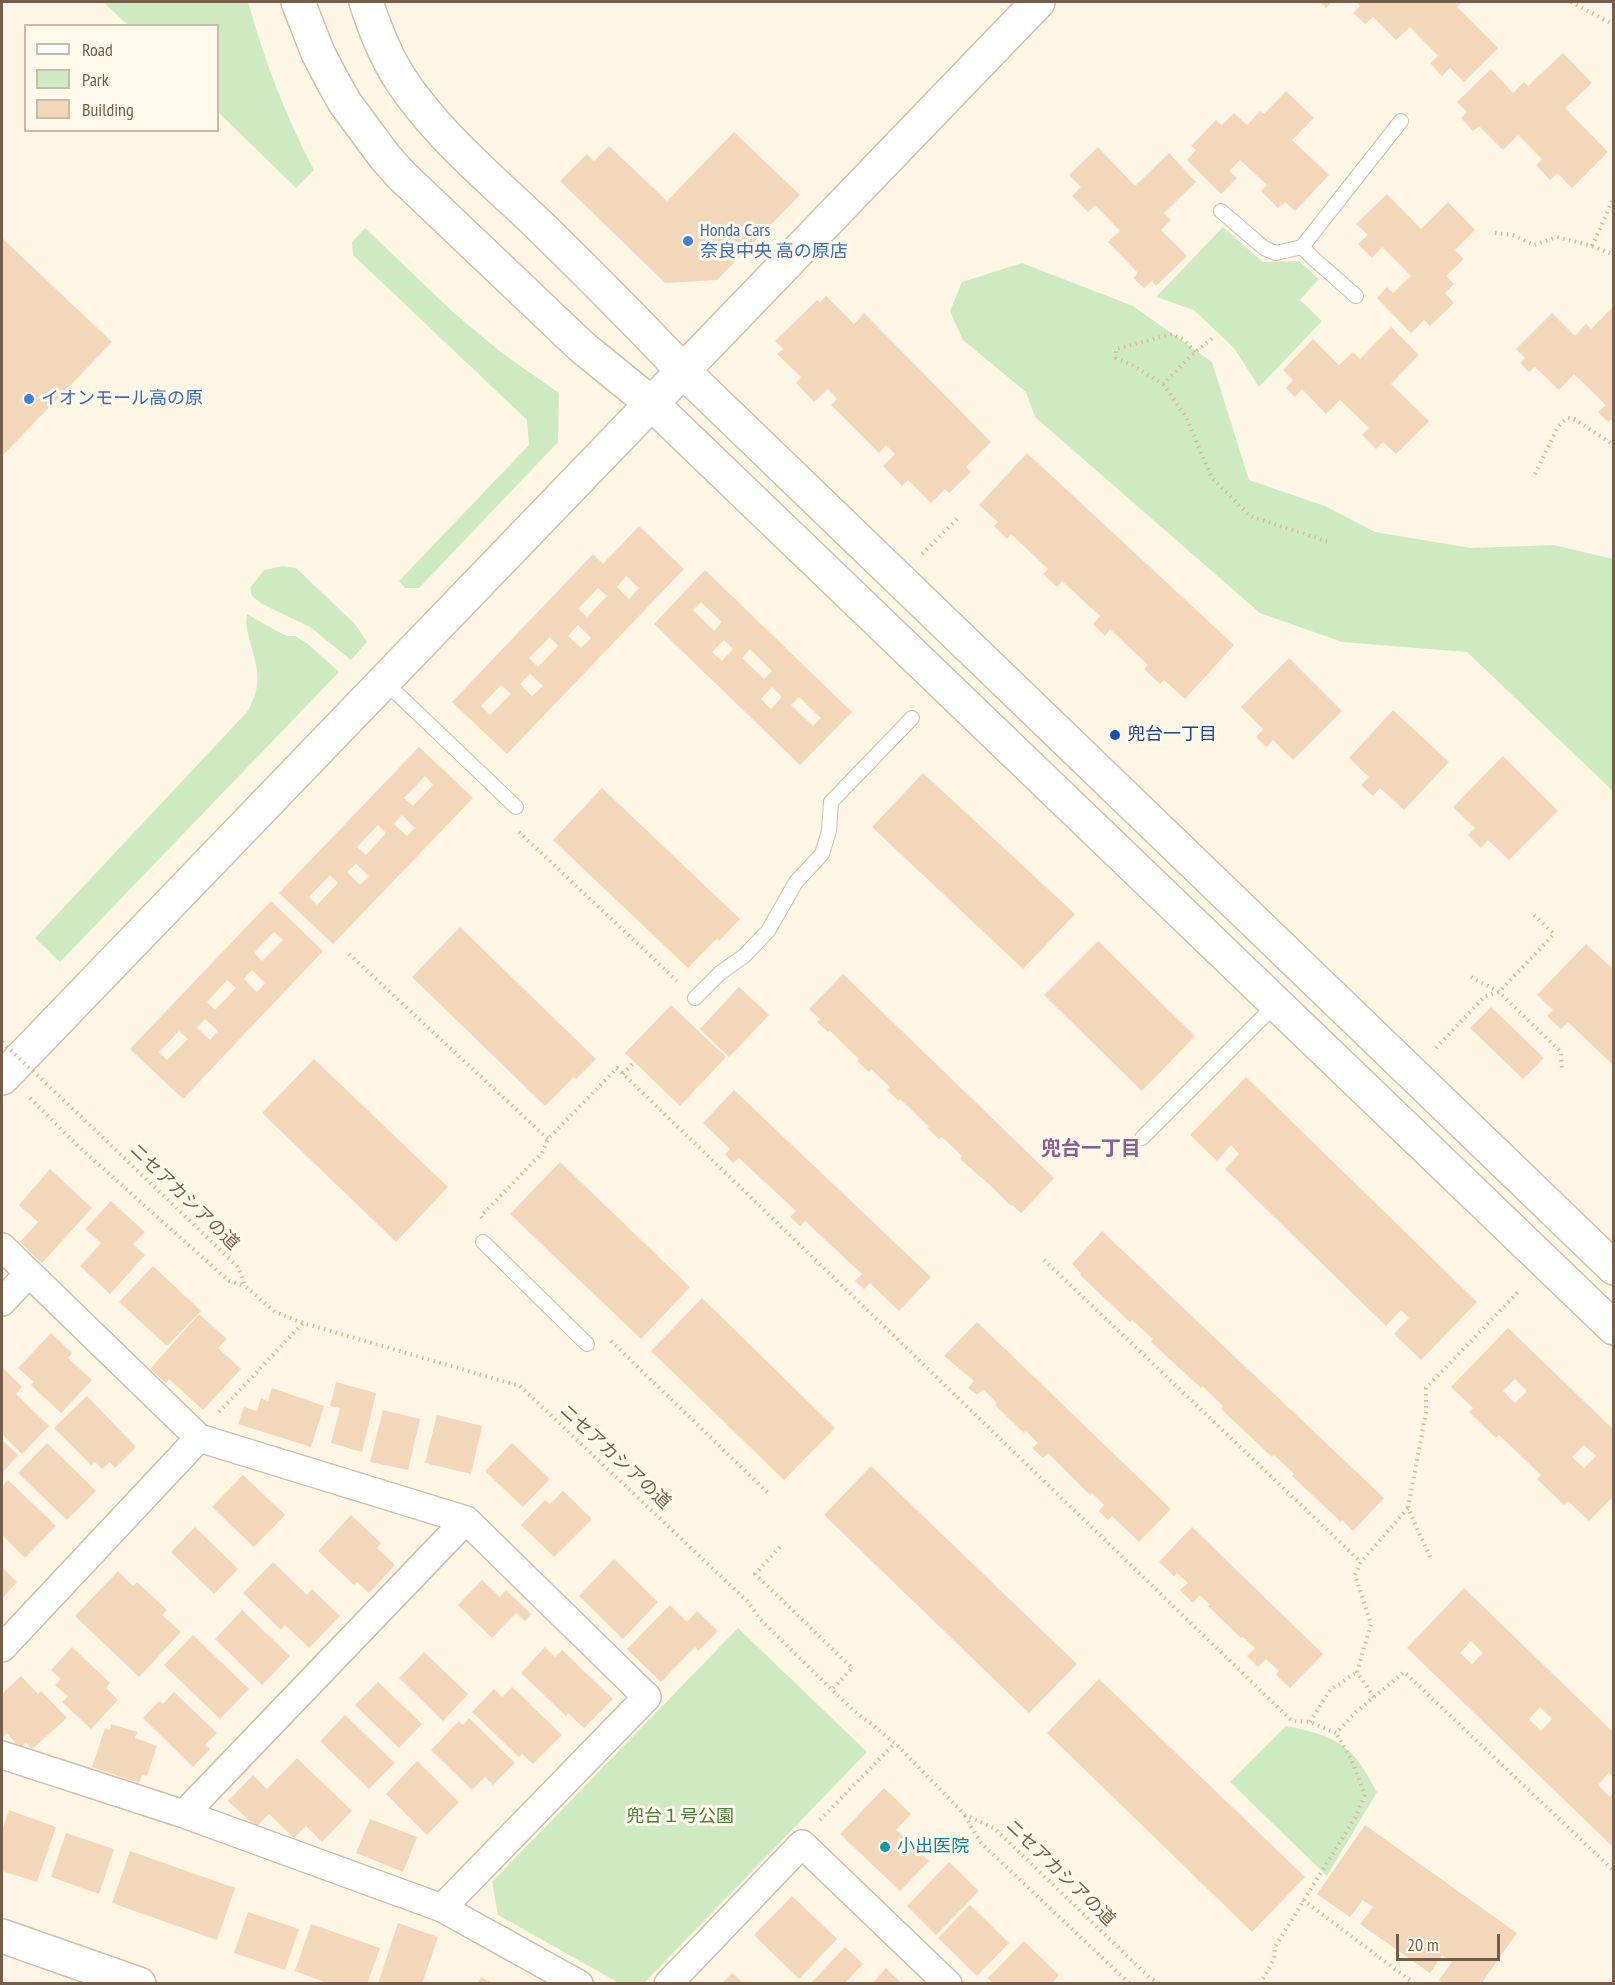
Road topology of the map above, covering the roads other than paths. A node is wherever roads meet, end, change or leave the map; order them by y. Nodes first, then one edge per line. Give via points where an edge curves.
1 (298, 2) edge
2 (366, 2) edge
3 (1038, 2) edge
4 (1401, 122) dead end
5 (1221, 211) dead end
6 (1302, 247) junction
7 (1356, 296) dead end
8 (683, 370) junction
9 (651, 403) junction
10 (385, 682) junction
11 (912, 718) dead end
12 (516, 807) dead end
13 (695, 998) road end
14 (1276, 1004) junction
15 (14, 1087) edge
16 (1142, 1138) dead end
17 (483, 1242) dead end
18 (2, 1247) edge
19 (1614, 1268) edge
20 (28, 1274) junction
21 (2, 1302) edge
22 (1614, 1328) edge
23 (587, 1344) dead end
24 (199, 1438) junction
25 (466, 1520) junction
26 (2, 1648) edge
27 (2, 1755) edge
28 (184, 1814) junction
29 (442, 1908) junction
30 (2, 1936) edge
31 (139, 1983) edge
32 (579, 1983) edge
33 (668, 1983) edge
34 (948, 1983) edge

1 - 9 street via 335,87 385,157 568,335
2 - 8 street via 385,51 425,111
3 - 8 street
4 - 6 lane
5 - 6 lane via 1270,251
6 - 7 lane
8 - 9 street
8 - 19 street
9 - 10 street
9 - 14 street
10 - 12 lane
10 - 15 street
11 - 13 lane via 831,802 822,854 796,882 768,931
14 - 16 lane
14 - 22 street
17 - 23 lane
18 - 20 street
20 - 21 street
20 - 24 street
24 - 25 street
24 - 26 street
25 - 28 street
25 - 29 street via 647,1697
27 - 28 street
28 - 29 street
29 - 32 street
30 - 31 street
33 - 34 street via 802,1844

